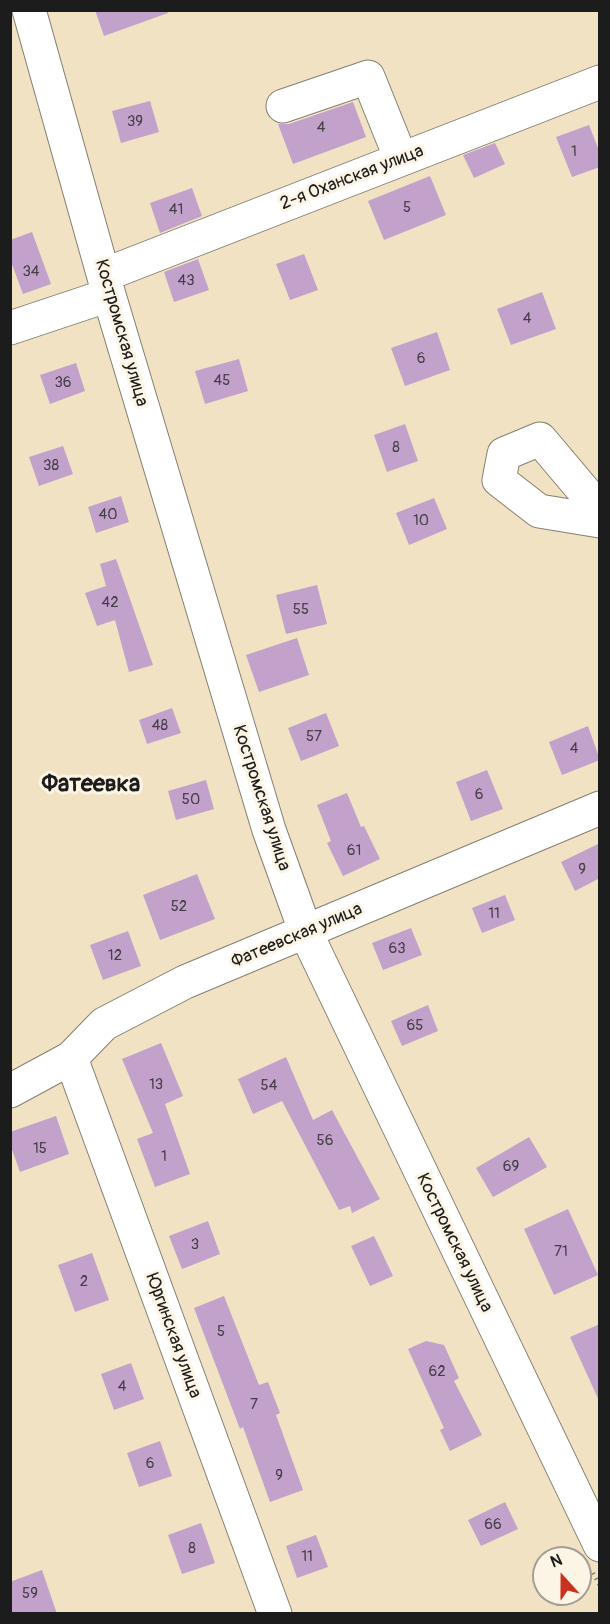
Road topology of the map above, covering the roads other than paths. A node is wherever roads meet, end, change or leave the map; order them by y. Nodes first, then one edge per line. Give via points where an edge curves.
1 (29, 10) edge
2 (600, 82) edge
3 (283, 106) dead end
4 (401, 159) junction
5 (107, 285) junction
6 (10, 328) edge
7 (600, 510) edge
8 (600, 521) edge
9 (600, 808) edge
10 (306, 933) junction
11 (71, 1058) junction
12 (10, 1090) edge
13 (600, 1545) edge
14 (275, 1614) edge

1 - 5 street, Костромская улица
2 - 4 street, 2-я Оханская улица
3 - 4 street via 368,77
4 - 5 street, 2-я Оханская улица
5 - 6 street, 2-я Оханская улица
5 - 10 street, Костромская улица via 269,830
7 - 8 street via 540,439 504,454 499,480 539,512
9 - 10 street, Фатеевская улица
10 - 11 street, Фатеевская улица via 185,982 104,1024
10 - 13 street, Костромская улица
11 - 12 street, Фатеевская улица
11 - 14 street, Юргинская улица

